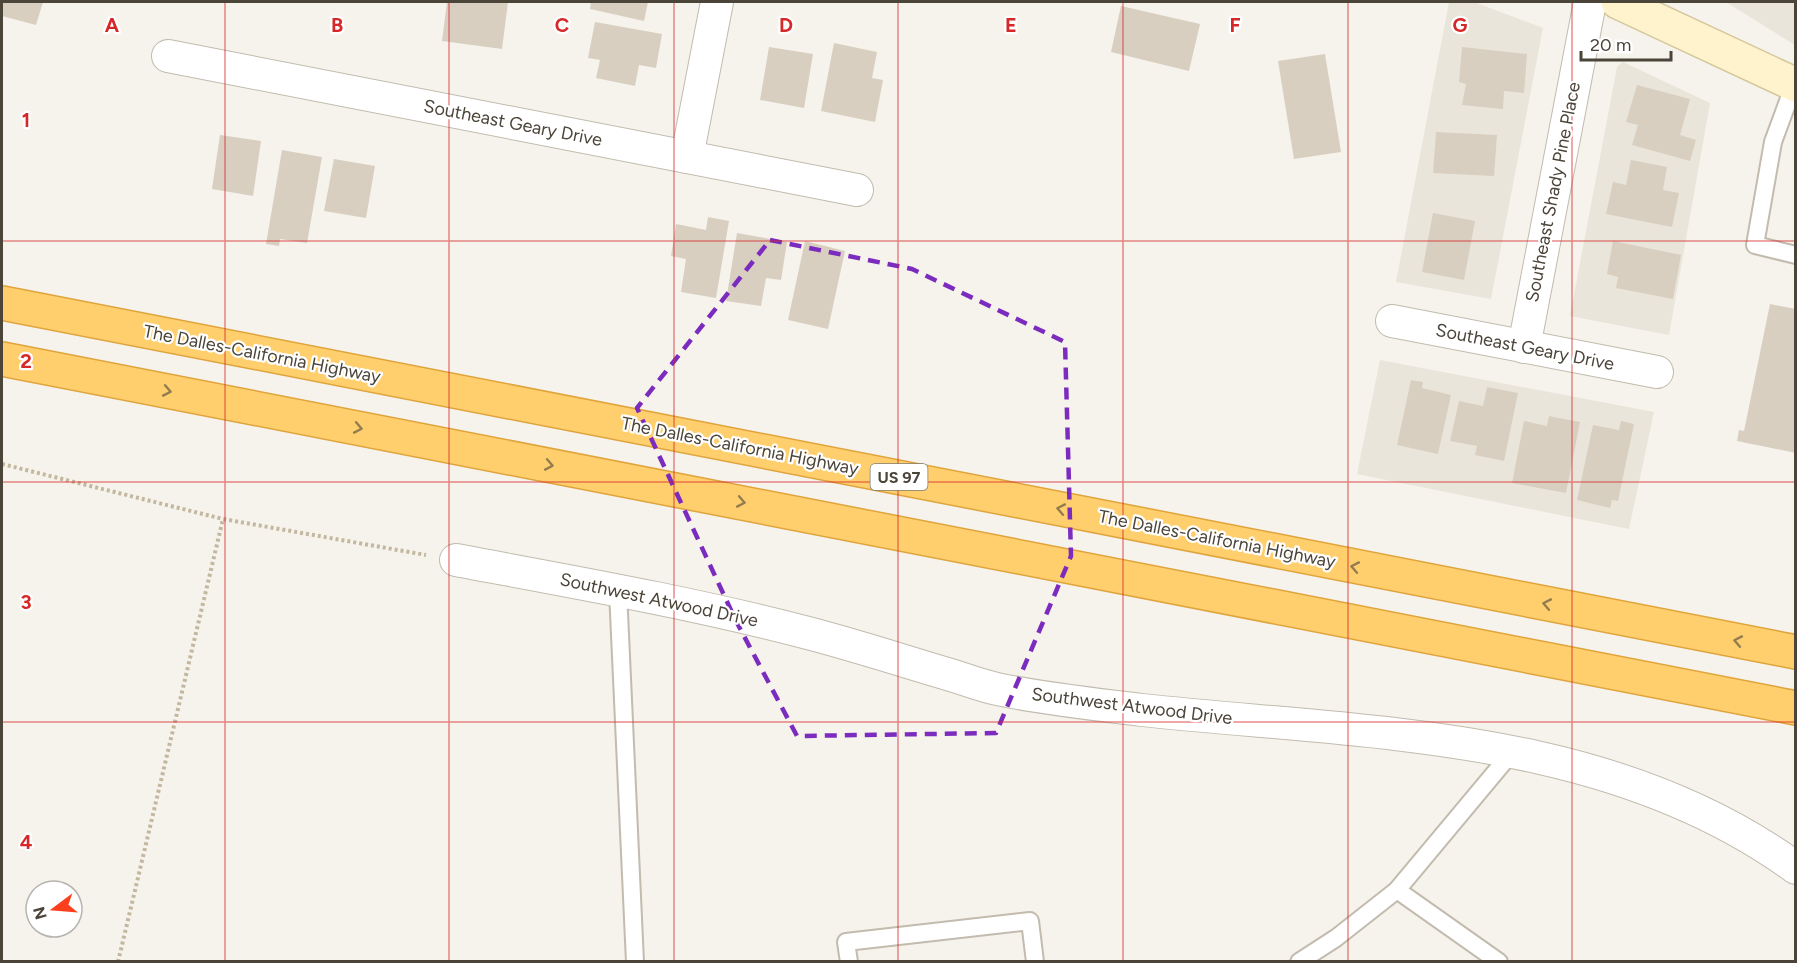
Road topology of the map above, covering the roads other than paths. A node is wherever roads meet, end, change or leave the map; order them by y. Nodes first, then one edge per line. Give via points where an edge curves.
1 (717, 2) edge
2 (1590, 2) edge
3 (1618, 2) edge
4 (168, 56) dead end
5 (1795, 85) edge
6 (687, 157) junction
7 (857, 190) dead end
8 (1796, 255) edge
9 (2, 303) edge
10 (1392, 321) dead end
11 (1524, 347) junction
12 (2, 359) edge
13 (1657, 372) dead end
14 (2, 374) edge
15 (109, 380) junction
16 (456, 560) road end
17 (618, 591) junction
18 (1796, 652) edge
19 (1796, 708) edge
20 (1513, 751) junction
21 (1796, 868) edge
22 (1396, 890) junction
23 (1303, 961) edge
24 (635, 962) edge
25 (849, 962) edge
26 (1035, 962) edge
27 (1499, 962) edge

1 - 6 street
2 - 11 street, Southeast Shady Pine Place
3 - 5 street
4 - 6 street, Southeast Geary Drive
5 - 8 lane via 1773,142 1755,245
6 - 7 street, Southeast Geary Drive
18 -> 9 highway, The Dalles-California Highway / US 97
10 - 11 street, Southeast Geary Drive
11 - 13 street, Southeast Geary Drive
12 - 15 highway
14 - 15 highway
15 -> 19 highway
16 - 17 street, Southwest Atwood Drive
17 - 20 street, Southwest Atwood Drive via 808,633 996,688 1081,703 1446,740
17 - 24 lane
20 - 21 street, Southwest Atwood Drive via 1595,771 1674,799 1751,839
20 - 22 lane
22 - 23 lane
22 - 27 lane
25 - 26 lane via 846,942 1030,921

